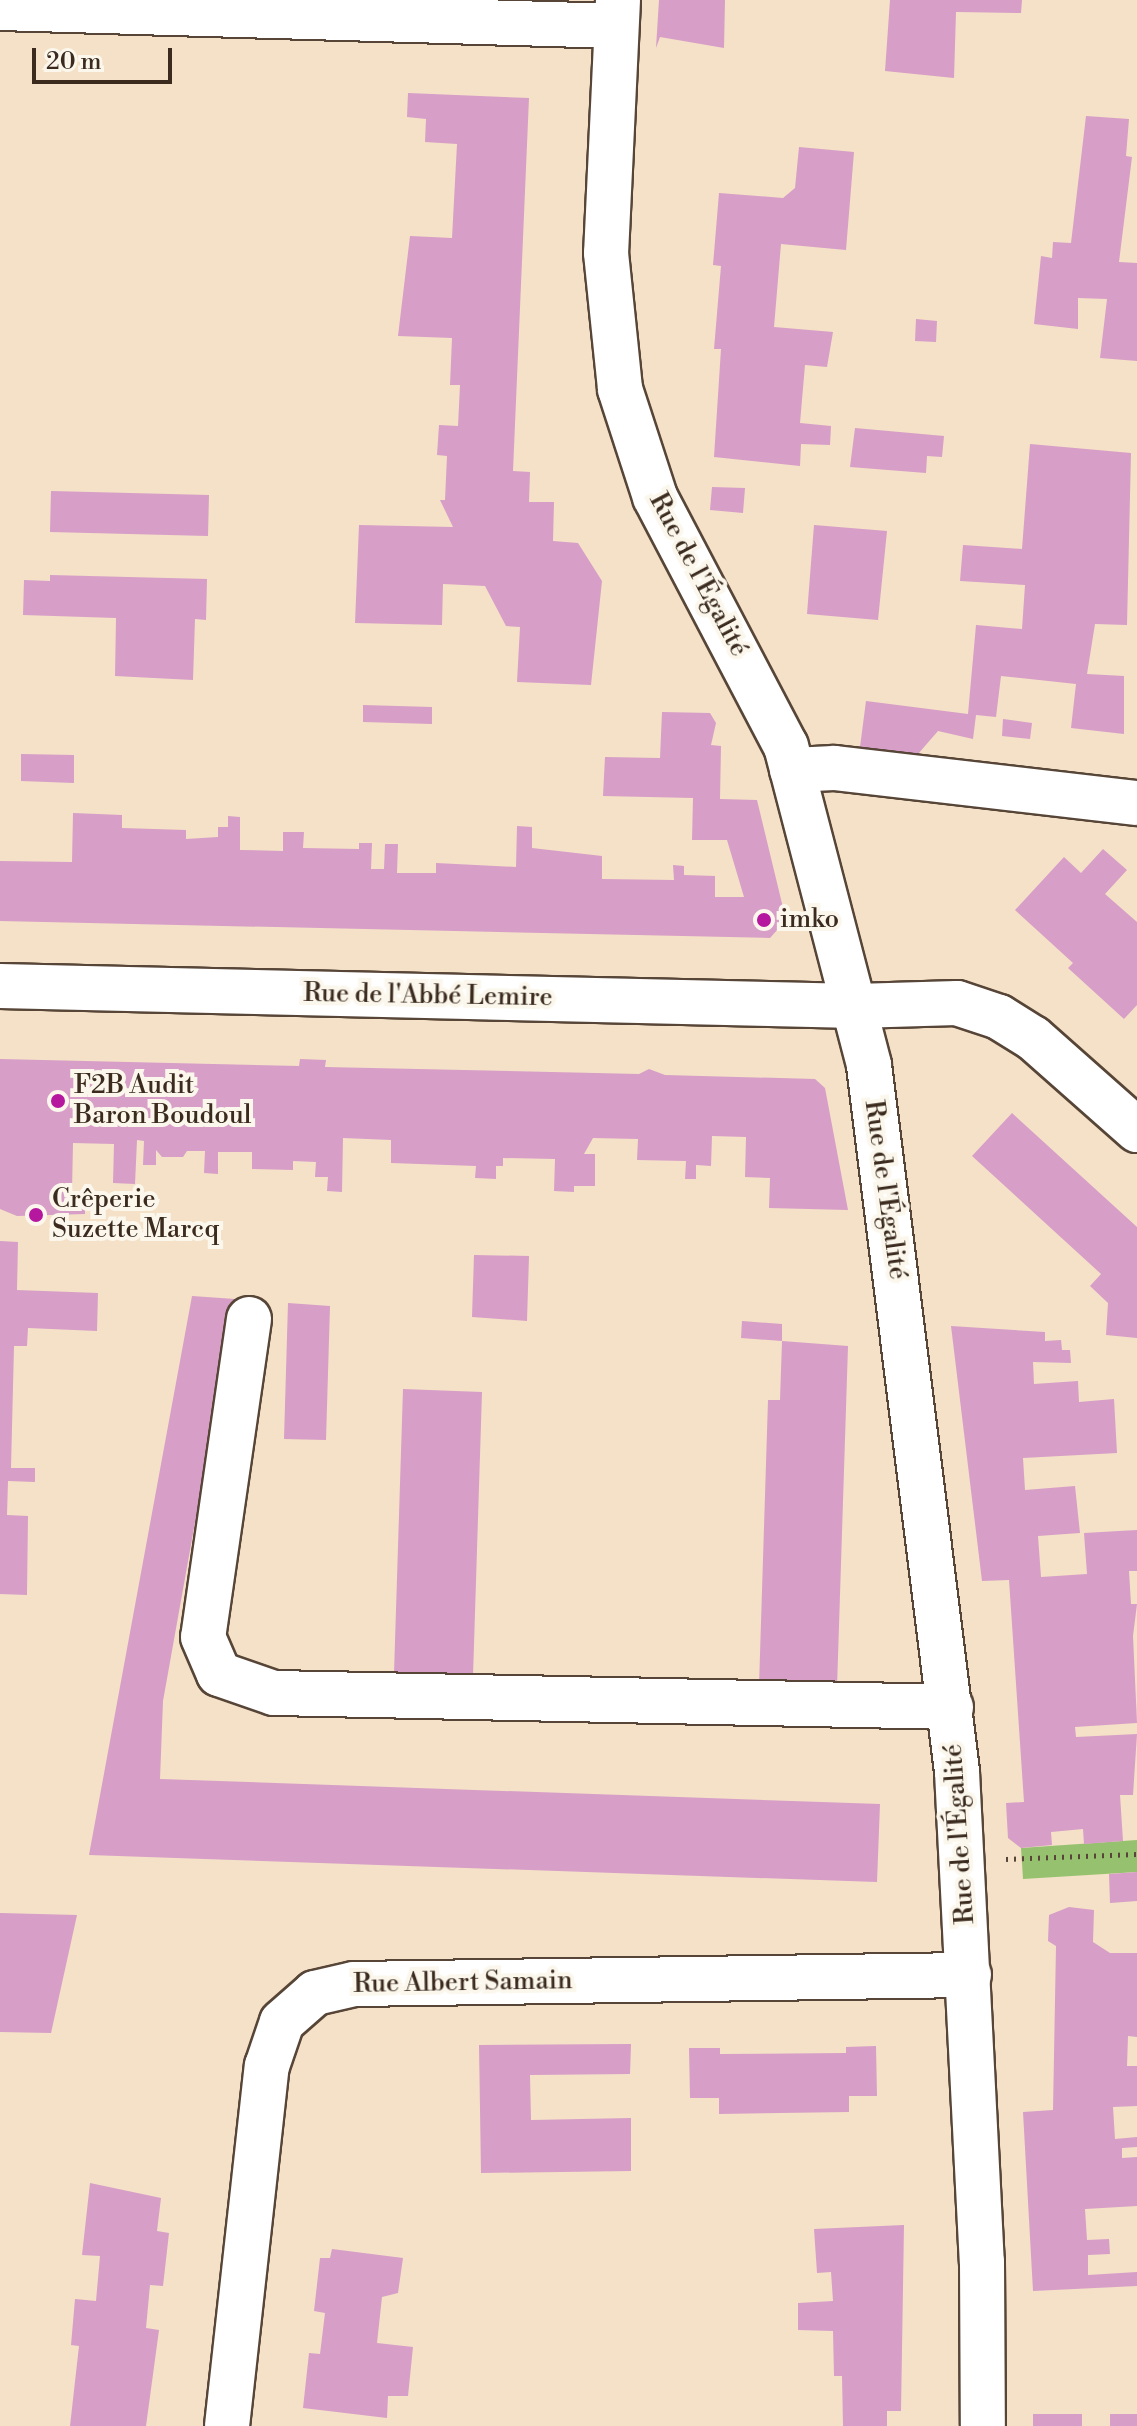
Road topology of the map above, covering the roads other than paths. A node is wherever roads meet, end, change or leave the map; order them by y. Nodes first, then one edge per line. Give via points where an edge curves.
1 (0, 8) edge
2 (617, 13) edge
3 (792, 770) junction
4 (1137, 803) edge
5 (0, 986) edge
6 (856, 1006) junction
7 (1137, 1130) edge
8 (249, 1319) dead end
9 (951, 1707) junction
10 (969, 1975) junction
11 (227, 2426) edge
12 (983, 2426) edge

1 - 2 street
2 - 3 street, Rue de l'Égalité via 606,253 620,389 655,497 777,723
3 - 4 street via 834,768
3 - 6 street, Rue de l'Égalité
5 - 6 street, Rue de l'Abbé Lemire
6 - 7 street, Rue de l'Abbé Lemire via 957,1003 999,1017 1056,1056
6 - 9 street, Rue de l'Égalité via 871,1081
8 - 9 street via 203,1637 219,1674 274,1693
9 - 10 street, Rue de l'Égalité
10 - 11 street, Rue Albert Samain via 354,1984 315,1993 282,2022 267,2066
10 - 12 street, Rue de l'Égalité via 982,2262

